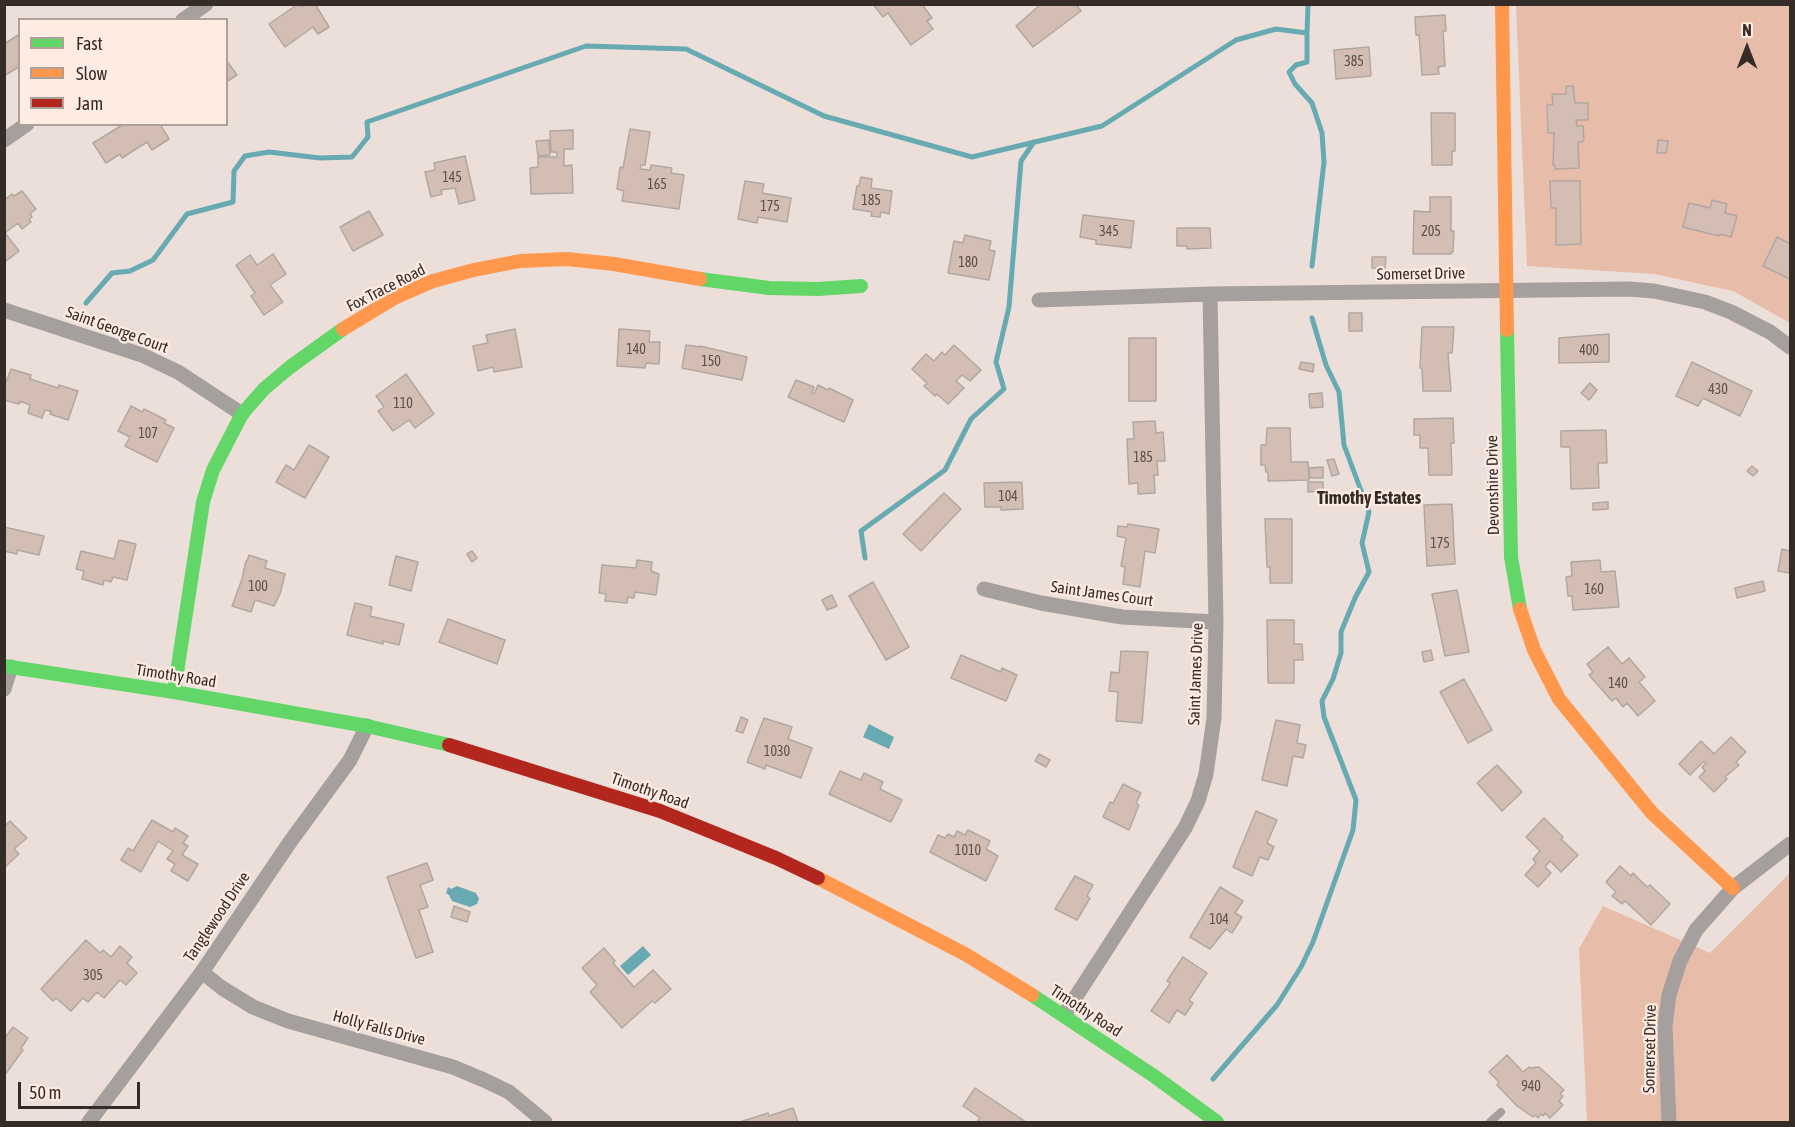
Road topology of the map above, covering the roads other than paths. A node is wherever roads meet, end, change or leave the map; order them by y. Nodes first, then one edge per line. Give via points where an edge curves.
1 (206, 4) edge
2 (1502, 4) edge
3 (186, 18) edge
4 (24, 126) edge
5 (4, 140) edge
6 (861, 286) dead end
7 (1506, 291) junction
8 (1210, 294) junction
9 (1039, 300) dead end
10 (4, 310) edge
11 (1791, 346) edge
12 (242, 414) junction
13 (984, 589) dead end
14 (1216, 622) junction
15 (8, 667) edge
16 (4, 689) edge
17 (174, 692) junction
18 (366, 726) junction
19 (1791, 844) edge
20 (1733, 888) junction
21 (202, 972) junction
22 (1064, 1015) junction
23 (1501, 1112) dead end
24 (89, 1122) edge
25 (545, 1122) edge
26 (1216, 1122) edge
27 (1490, 1122) edge
28 (1669, 1122) edge

1 - 3 street
2 - 7 street, Devonshire Drive
4 - 5 street
6 - 12 street, Fox Trace Road via 769,288 567,259 520,261 474,270 433,281 351,323 290,367
7 - 8 street, Somerset Drive
7 - 11 street, Somerset Drive via 1629,289 1670,294 1731,312
7 - 20 street, Devonshire Drive via 1511,557 1518,602 1534,650 1559,699 1652,813
8 - 9 street, Somerset Drive
8 - 14 street, Saint James Drive
10 - 12 street, Saint George Court via 142,355 178,372
12 - 17 street, Fox Trace Road via 213,470 203,502
13 - 14 street, Saint James Court via 1122,617
14 - 22 street, Saint James Drive via 1214,718 1198,801 1172,849
15 - 16 street
15 - 17 street, Timothy Road
17 - 18 street, Timothy Road
18 - 21 street, Tanglewood Drive via 350,760
18 - 22 street, Timothy Road via 489,757 706,829 869,903 965,954
19 - 20 street, Somerset Drive
20 - 28 street, Somerset Drive via 1696,930 1669,995 1665,1026
21 - 24 street, Tanglewood Drive
21 - 25 street, Holly Falls Drive via 253,1006 288,1021 453,1067 484,1080 509,1092
22 - 26 street, Timothy Road
23 - 27 lane

